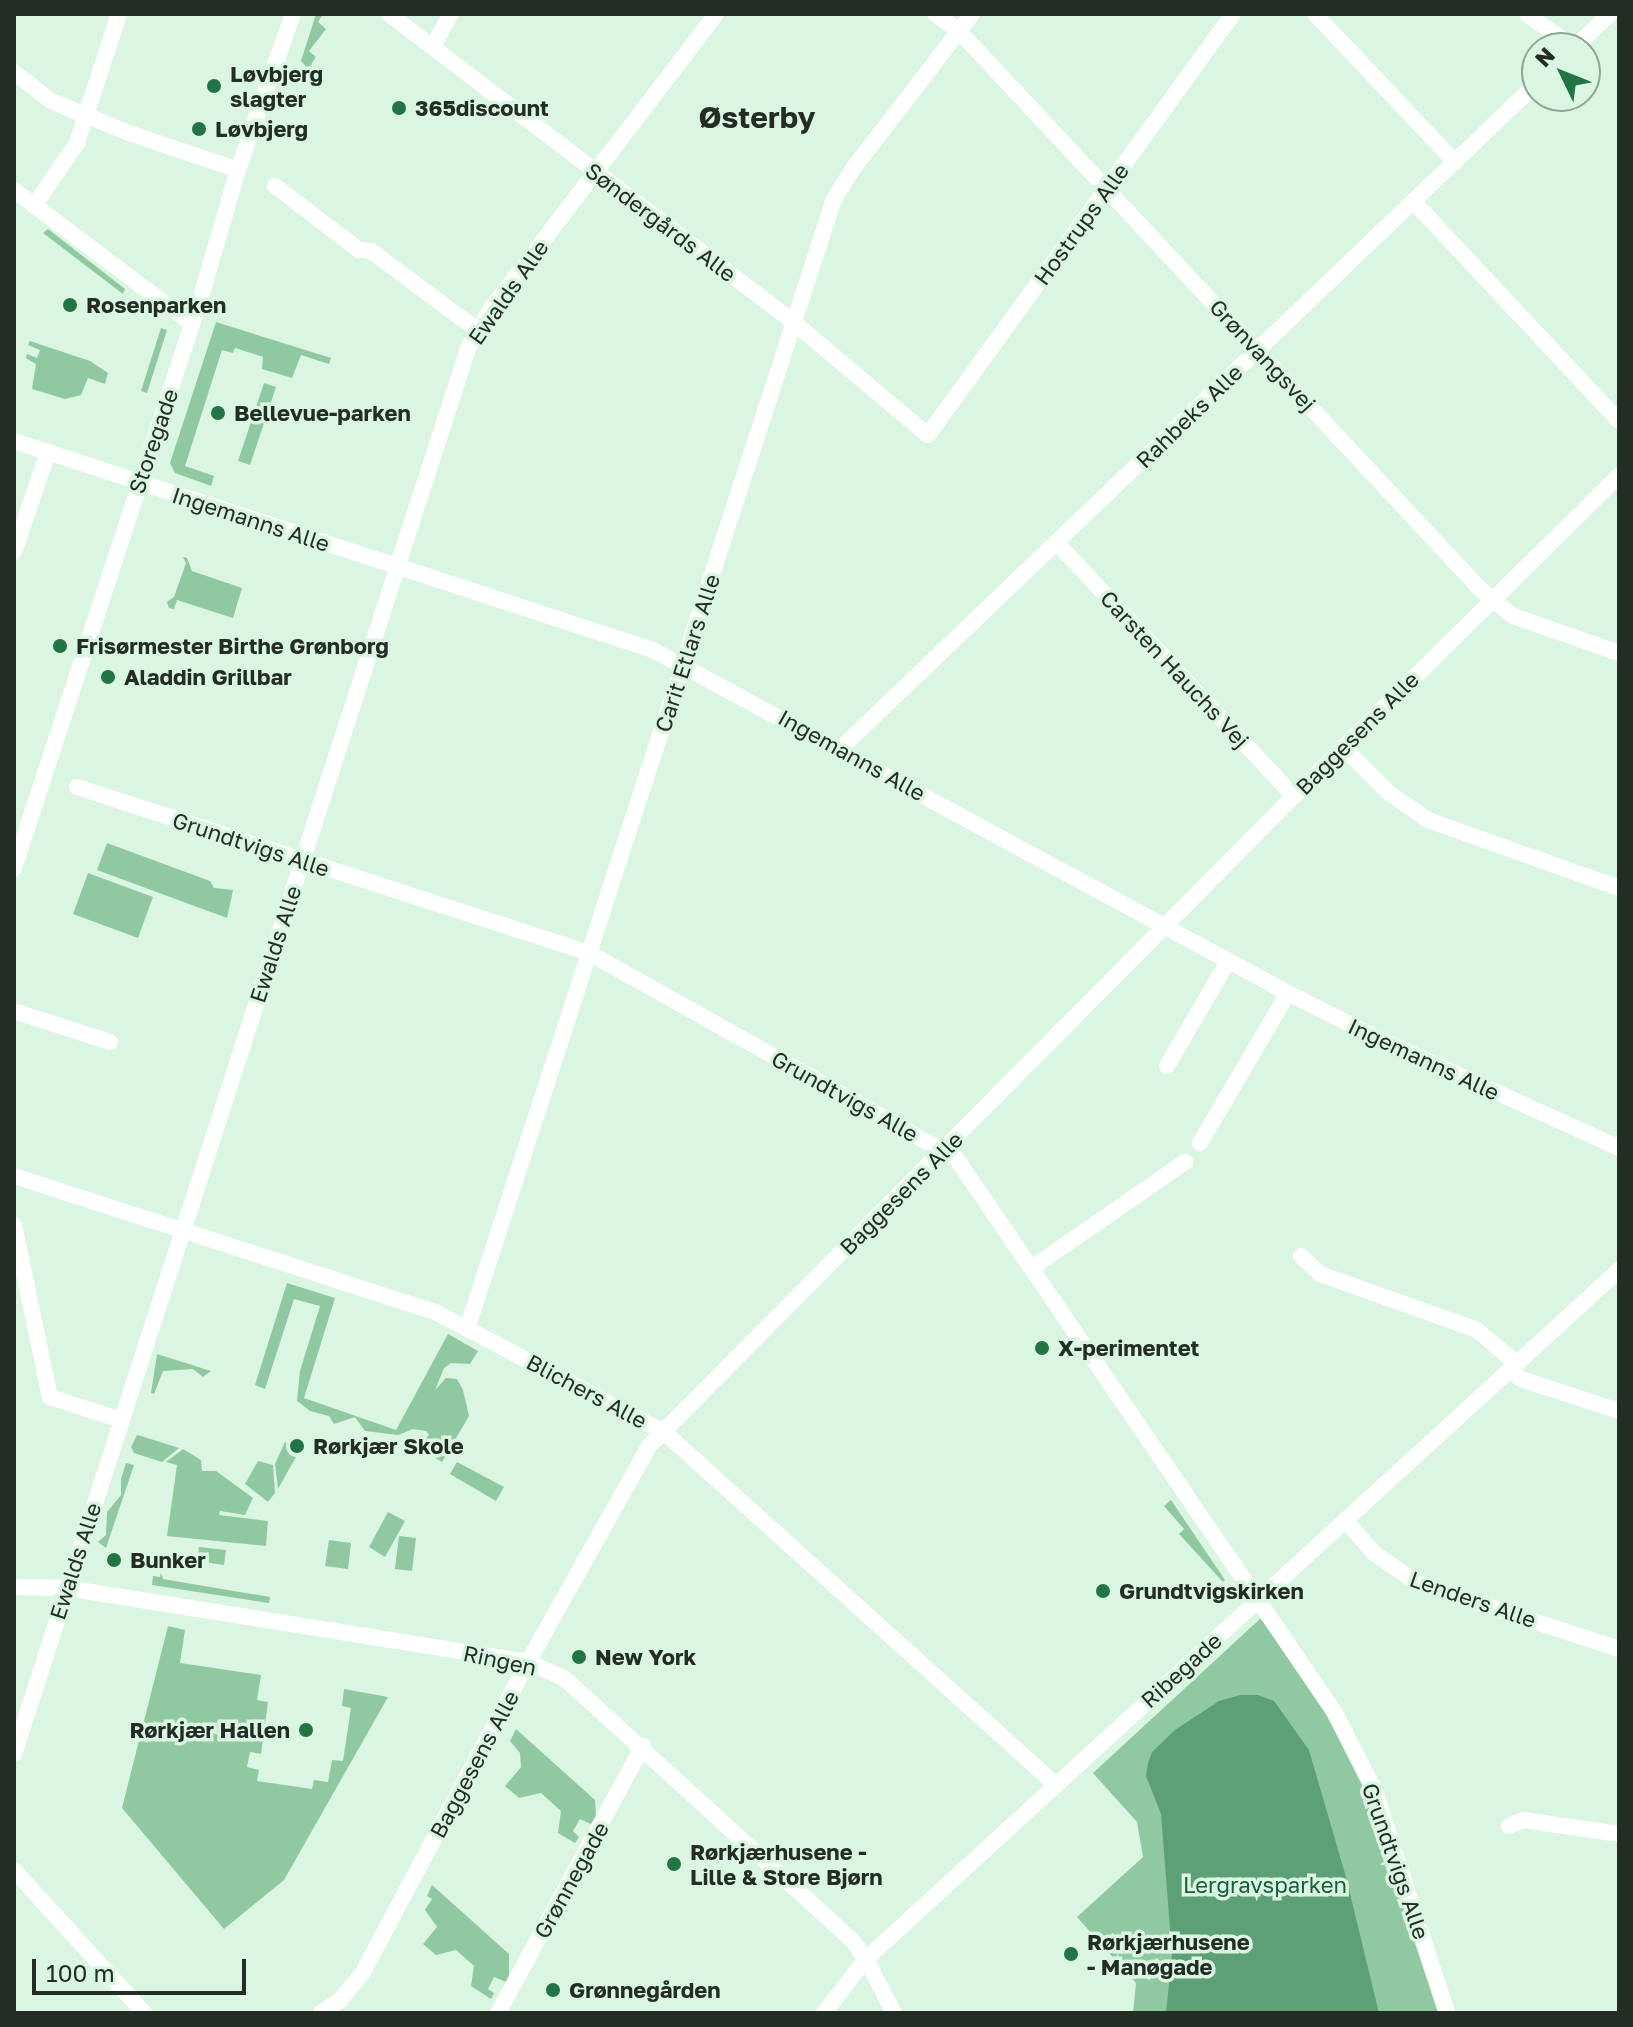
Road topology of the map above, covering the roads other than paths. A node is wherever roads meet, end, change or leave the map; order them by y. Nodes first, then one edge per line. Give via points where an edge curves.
1 (119, 14) edge
2 (293, 14) edge
3 (389, 14) edge
4 (451, 14) edge
5 (716, 14) edge
6 (935, 14) edge
7 (972, 14) edge
8 (1233, 14) edge
9 (1315, 14) edge
10 (1527, 14) edge
11 (1610, 14) edge
12 (959, 31) junction
13 (1552, 32) edge
14 (1591, 32) edge
15 (433, 46) junction
16 (14, 72) edge
17 (1521, 98) edge
18 (86, 117) junction
19 (1455, 162) junction
20 (238, 170) junction
21 (595, 173) junction
22 (275, 186) dead end
23 (1107, 188) junction
24 (14, 190) edge
25 (1413, 201) junction
26 (34, 206) junction
27 (792, 321) junction
28 (192, 324) junction
29 (476, 329) junction
30 (1258, 350) junction
31 (1619, 421) edge
32 (928, 435) joint
33 (14, 441) edge
34 (48, 452) junction
35 (1619, 476) edge
36 (139, 482) junction
37 (1056, 542) junction
38 (14, 552) edge
39 (396, 567) junction
40 (1493, 601) junction
41 (1619, 653) edge
42 (684, 663) junction
43 (840, 749) junction
44 (1345, 749) junction
45 (77, 787) dead end
46 (1294, 796) junction
47 (302, 861) junction
48 (14, 868) edge
49 (1619, 888) edge
50 (1168, 927) junction
51 (589, 953) junction
52 (1228, 961) junction
53 (1288, 993) junction
54 (14, 1011) edge
55 (110, 1042) dead end
56 (1167, 1066) dead end
57 (1200, 1143) dead end
58 (1619, 1148) edge
59 (942, 1151) junction
60 (1185, 1162) dead end
61 (14, 1176) edge
62 (14, 1225) edge
63 (182, 1229) junction
64 (1301, 1256) dead end
65 (1033, 1267) junction
66 (1619, 1270) edge
67 (468, 1326) junction
68 (1513, 1366) junction
69 (1619, 1411) edge
70 (121, 1420) junction
71 (664, 1432) junction
72 (1345, 1520) junction
73 (14, 1587) edge
74 (66, 1588) junction
75 (1259, 1598) junction
76 (1619, 1649) edge
77 (528, 1662) junction
78 (643, 1746) junction
79 (14, 1754) edge
80 (1056, 1785) junction
81 (1509, 1826) dead end
82 (1619, 1834) edge
83 (14, 1870) edge
84 (866, 1959) junction
85 (144, 2013) edge
86 (321, 2013) edge
87 (498, 2013) edge
88 (824, 2013) edge
89 (894, 2013) edge
90 (1447, 2013) edge

1 - 18 street
2 - 20 street, Storegade
3 - 15 street, Søndergårds Alle
4 - 15 street
5 - 21 street, Ewalds Alle
6 - 12 street, Grønvangsvej
7 - 12 street, Carit Etlars Alle
8 - 23 street, Hostrups Alle
9 - 19 street
10 - 13 street
11 - 14 street
12 - 23 street, Grønvangsvej
12 - 27 street, Carit Etlars Alle via 834,199
15 - 21 street, Søndergårds Alle
16 - 18 street via 51,101
17 - 19 street, Rahbeks Alle
18 - 20 street
18 - 26 street via 77,143
19 - 25 street, Rahbeks Alle
20 - 28 street, Storegade
21 - 27 street, Søndergårds Alle
21 - 29 street, Ewalds Alle
22 - 29 street
23 - 30 street, Grønvangsvej
23 - 32 street, Hostrups Alle
24 - 26 street
25 - 30 street, Rahbeks Alle
25 - 31 street
26 - 28 street
27 - 32 street, Søndergårds Alle
27 - 42 street, Carit Etlars Alle
28 - 36 street, Storegade
29 - 39 street, Ewalds Alle
30 - 37 street, Rahbeks Alle
30 - 40 street, Grønvangsvej
33 - 34 street, Ingemanns Alle
34 - 36 street, Ingemanns Alle
34 - 38 street
35 - 40 street, Baggesens Alle
36 - 39 street, Ingemanns Alle
36 - 48 street, Storegade
37 - 43 street, Rahbeks Alle
37 - 46 street, Carsten Hauchs Vej
39 - 42 street, Ingemanns Alle
39 - 47 street, Ewalds Alle
40 - 41 street, Grønvangsvej via 1513,616
40 - 44 street, Baggesens Alle
42 - 43 street, Ingemanns Alle
42 - 51 street, Carit Etlars Alle
43 - 50 street, Ingemanns Alle
44 - 46 street, Baggesens Alle
44 - 49 street via 1389,793 1428,820
45 - 47 street, Grundtvigs Alle
46 - 50 street, Baggesens Alle
47 - 51 street, Grundtvigs Alle
47 - 63 street, Ewalds Alle
50 - 52 street, Ingemanns Alle
50 - 59 street, Baggesens Alle
51 - 59 street, Grundtvigs Alle
51 - 67 street, Carit Etlars Alle
52 - 53 street, Ingemanns Alle
52 - 56 street
53 - 57 street
53 - 58 street, Ingemanns Alle
54 - 55 street
59 - 65 street, Grundtvigs Alle via 956,1158
59 - 71 street, Baggesens Alle
60 - 65 street
61 - 63 street, Blichers Alle
62 - 70 street via 50,1397
63 - 67 street, Blichers Alle
63 - 70 street, Ewalds Alle
64 - 68 street via 1320,1274 1477,1330
65 - 75 street, Grundtvigs Alle
66 - 68 street, Ribegade
67 - 71 street, Blichers Alle
68 - 69 street via 1521,1379
68 - 72 street, Ribegade
70 - 74 street, Ewalds Alle
71 - 77 street, Baggesens Alle via 649,1446
71 - 80 street, Blichers Alle
72 - 75 street, Ribegade
72 - 76 street, Lenders Alle via 1374,1553 1417,1583
73 - 74 street, Ringen
74 - 77 street, Ringen
74 - 79 street, Ewalds Alle
75 - 80 street, Ribegade
75 - 90 street, Grundtvigs Alle via 1335,1713 1374,1789
77 - 78 street, Ringen via 564,1678
77 - 86 street, Baggesens Alle via 362,1974
78 - 84 street, Ringen via 852,1940
78 - 87 street, Grønnegade
80 - 84 street, Ribegade
81 - 82 street via 1523,1820
83 - 85 street
84 - 88 street, Ribegade
84 - 89 street, Ringen

